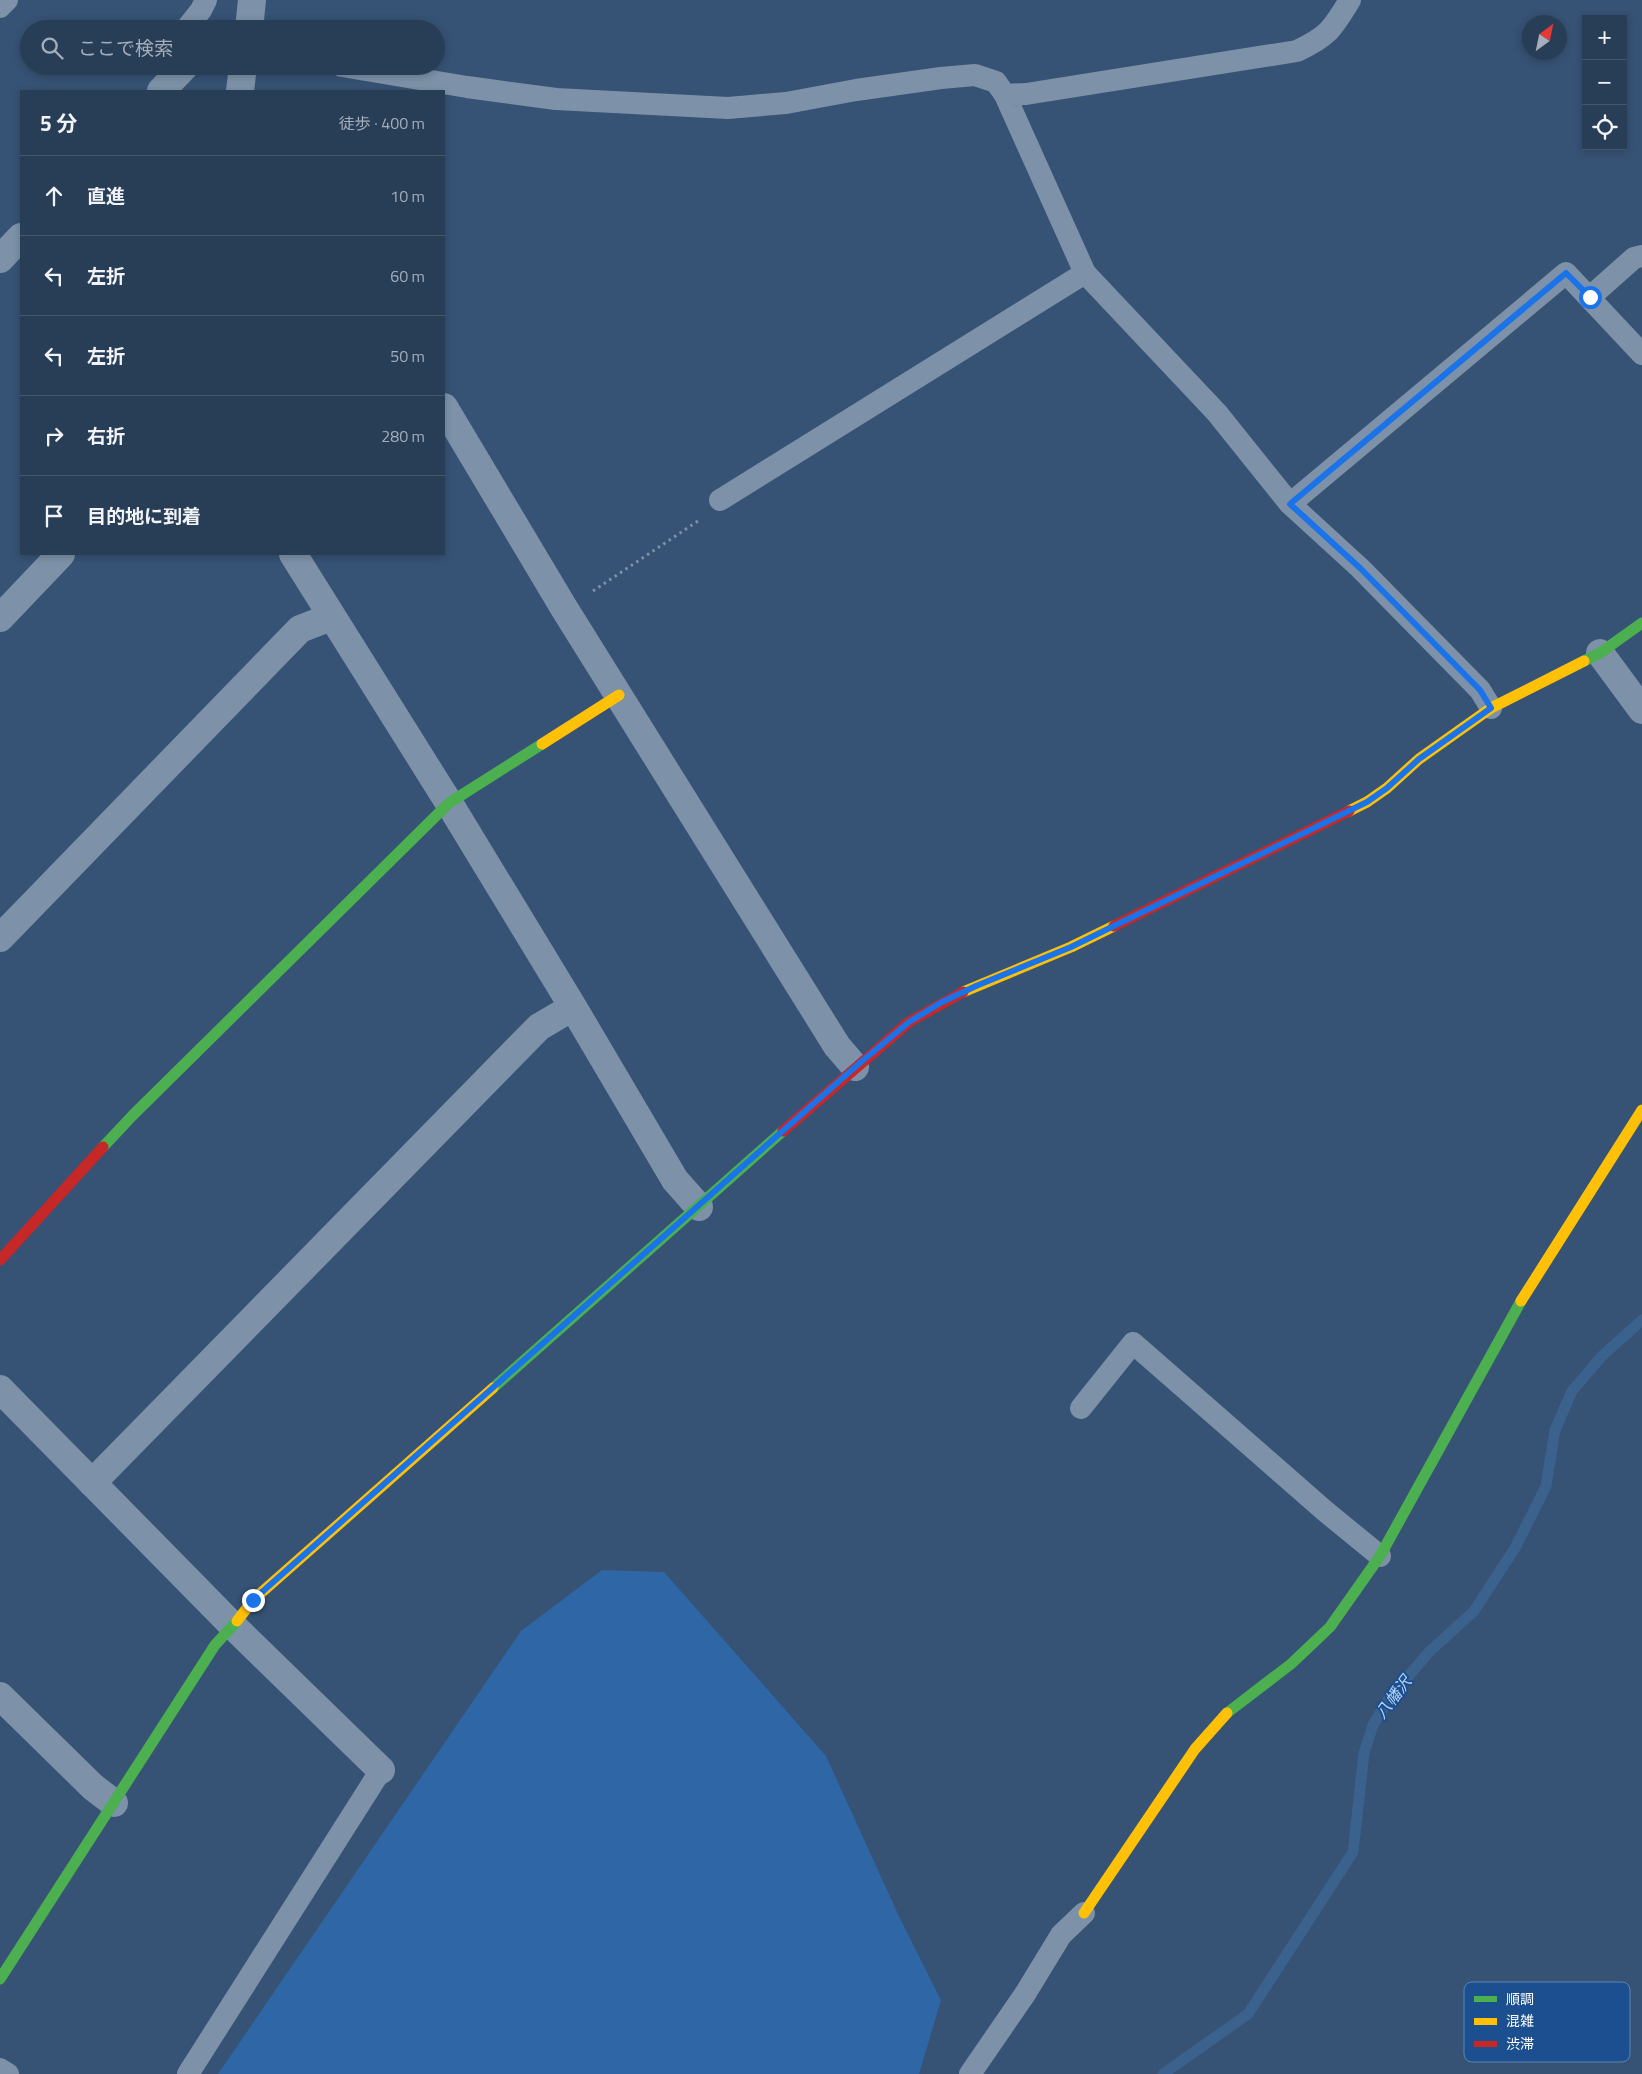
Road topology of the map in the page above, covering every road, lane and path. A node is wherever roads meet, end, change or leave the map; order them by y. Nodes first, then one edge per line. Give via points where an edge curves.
1 (7, 0) edge
2 (206, 0) edge
3 (252, 0) edge
4 (1350, 0) edge
5 (0, 7) edge
6 (193, 20) edge
7 (250, 20) edge
8 (173, 75) edge
9 (242, 75) edge
10 (396, 75) edge
11 (163, 83) edge
12 (240, 90) edge
13 (1005, 95) junction
14 (20, 238) edge
15 (1642, 256) edge
16 (0, 259) edge
17 (1086, 273) junction
18 (1590, 297) junction
19 (1642, 354) edge
20 (445, 409) edge
21 (720, 500) joint
22 (1290, 504) junction
23 (60, 555) edge
24 (294, 555) edge
25 (589, 594) dead end
26 (0, 618) edge
27 (331, 618) junction
28 (1642, 623) edge
29 (1600, 653) junction
30 (619, 696) junction
31 (1491, 708) junction
32 (1642, 710) edge
33 (449, 803) junction
34 (0, 938) edge
35 (573, 1007) junction
36 (855, 1067) junction
37 (1642, 1110) edge
38 (699, 1207) junction
39 (0, 1260) edge
40 (0, 1389) edge
41 (1081, 1408) dead end
42 (92, 1483) junction
43 (1380, 1556) junction
44 (234, 1626) junction
45 (0, 1696) edge
46 (381, 1770) joint
47 (114, 1803) junction
48 (1084, 1912) joint
49 (0, 1979) edge
50 (0, 2069) edge
51 (8, 2074) edge
52 (188, 2074) edge
53 (970, 2074) edge

1 - 5 lane
2 - 6 lane
3 - 7 street
4 - 13 lane via 1334,27 1320,41 1297,51
8 - 11 street
9 - 12 street
10 - 13 lane via 556,99 728,108 786,103 856,90 975,75 996,82
13 - 17 lane
14 - 16 street
15 - 18 lane via 1634,258
17 - 21 lane
17 - 22 lane via 1217,413
18 - 19 lane
18 - 22 lane via 1566,273
20 - 30 street
21 - 25 path via 711,512
22 - 31 lane via 1360,568 1480,690
23 - 26 street
24 - 27 street
27 - 33 street
27 - 34 street via 300,629
28 - 29 street
29 - 31 street
29 - 32 street
30 - 33 street
30 - 36 street via 837,1046
31 - 36 street via 1419,759 1367,802 1071,947 942,1002 909,1022
33 - 35 street
33 - 39 street via 133,1115
35 - 38 street via 675,1180
35 - 42 street via 539,1027
36 - 38 street
37 - 43 street via 1512,1313
38 - 44 street via 253,1600
40 - 42 street
41 - 43 lane via 1133,1344
42 - 44 street
43 - 48 street via 1330,1627 1291,1664 1227,1713 1195,1749
44 - 46 street
44 - 47 street via 215,1646
45 - 47 street via 93,1787
46 - 52 lane
47 - 49 street
48 - 53 lane via 1061,1935
50 - 51 lane

